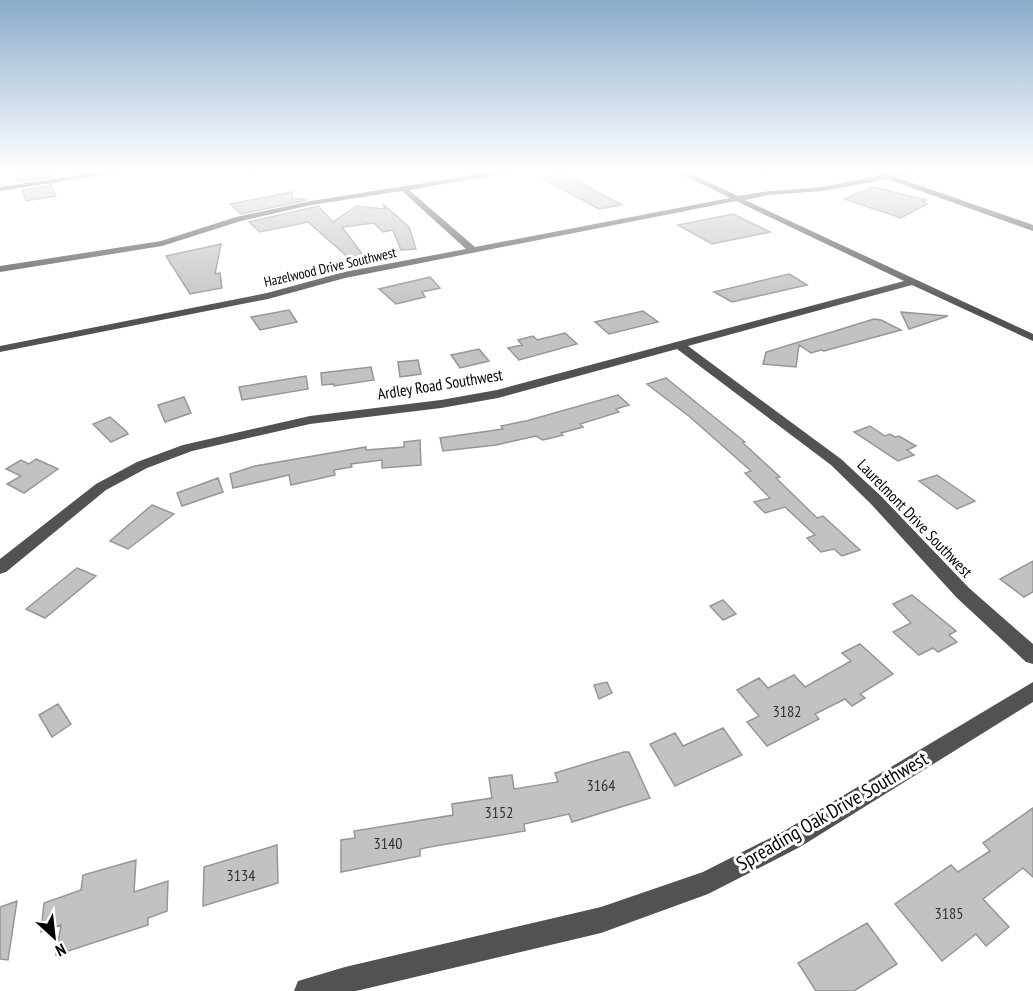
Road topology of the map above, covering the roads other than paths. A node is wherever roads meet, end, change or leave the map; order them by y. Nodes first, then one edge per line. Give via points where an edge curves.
1 (251, 217) edge
2 (436, 217) edge
3 (643, 217) edge
4 (775, 217) edge
5 (1002, 217) edge
6 (1033, 228) edge
7 (473, 250) junction
8 (0, 269) edge
9 (912, 282) junction
10 (1033, 338) edge
11 (680, 346) junction
12 (0, 349) edge
13 (0, 568) edge
14 (1033, 656) edge
15 (1033, 691) edge
16 (308, 991) edge

1 - 8 street via 162,243
2 - 7 street
3 - 7 street, Hazelwood Drive Southwest
4 - 9 street
5 - 6 street
7 - 12 street, Hazelwood Drive Southwest via 344,275 268,296
9 - 10 street
9 - 11 street, Ardley Road Southwest
11 - 13 street, Ardley Road Southwest via 498,394 310,420 188,448 142,465 101,487
11 - 14 street, Laurelmont Drive Southwest via 836,462 963,593
15 - 16 street, Spreading Oak Drive Southwest via 792,839 708,882 601,920

